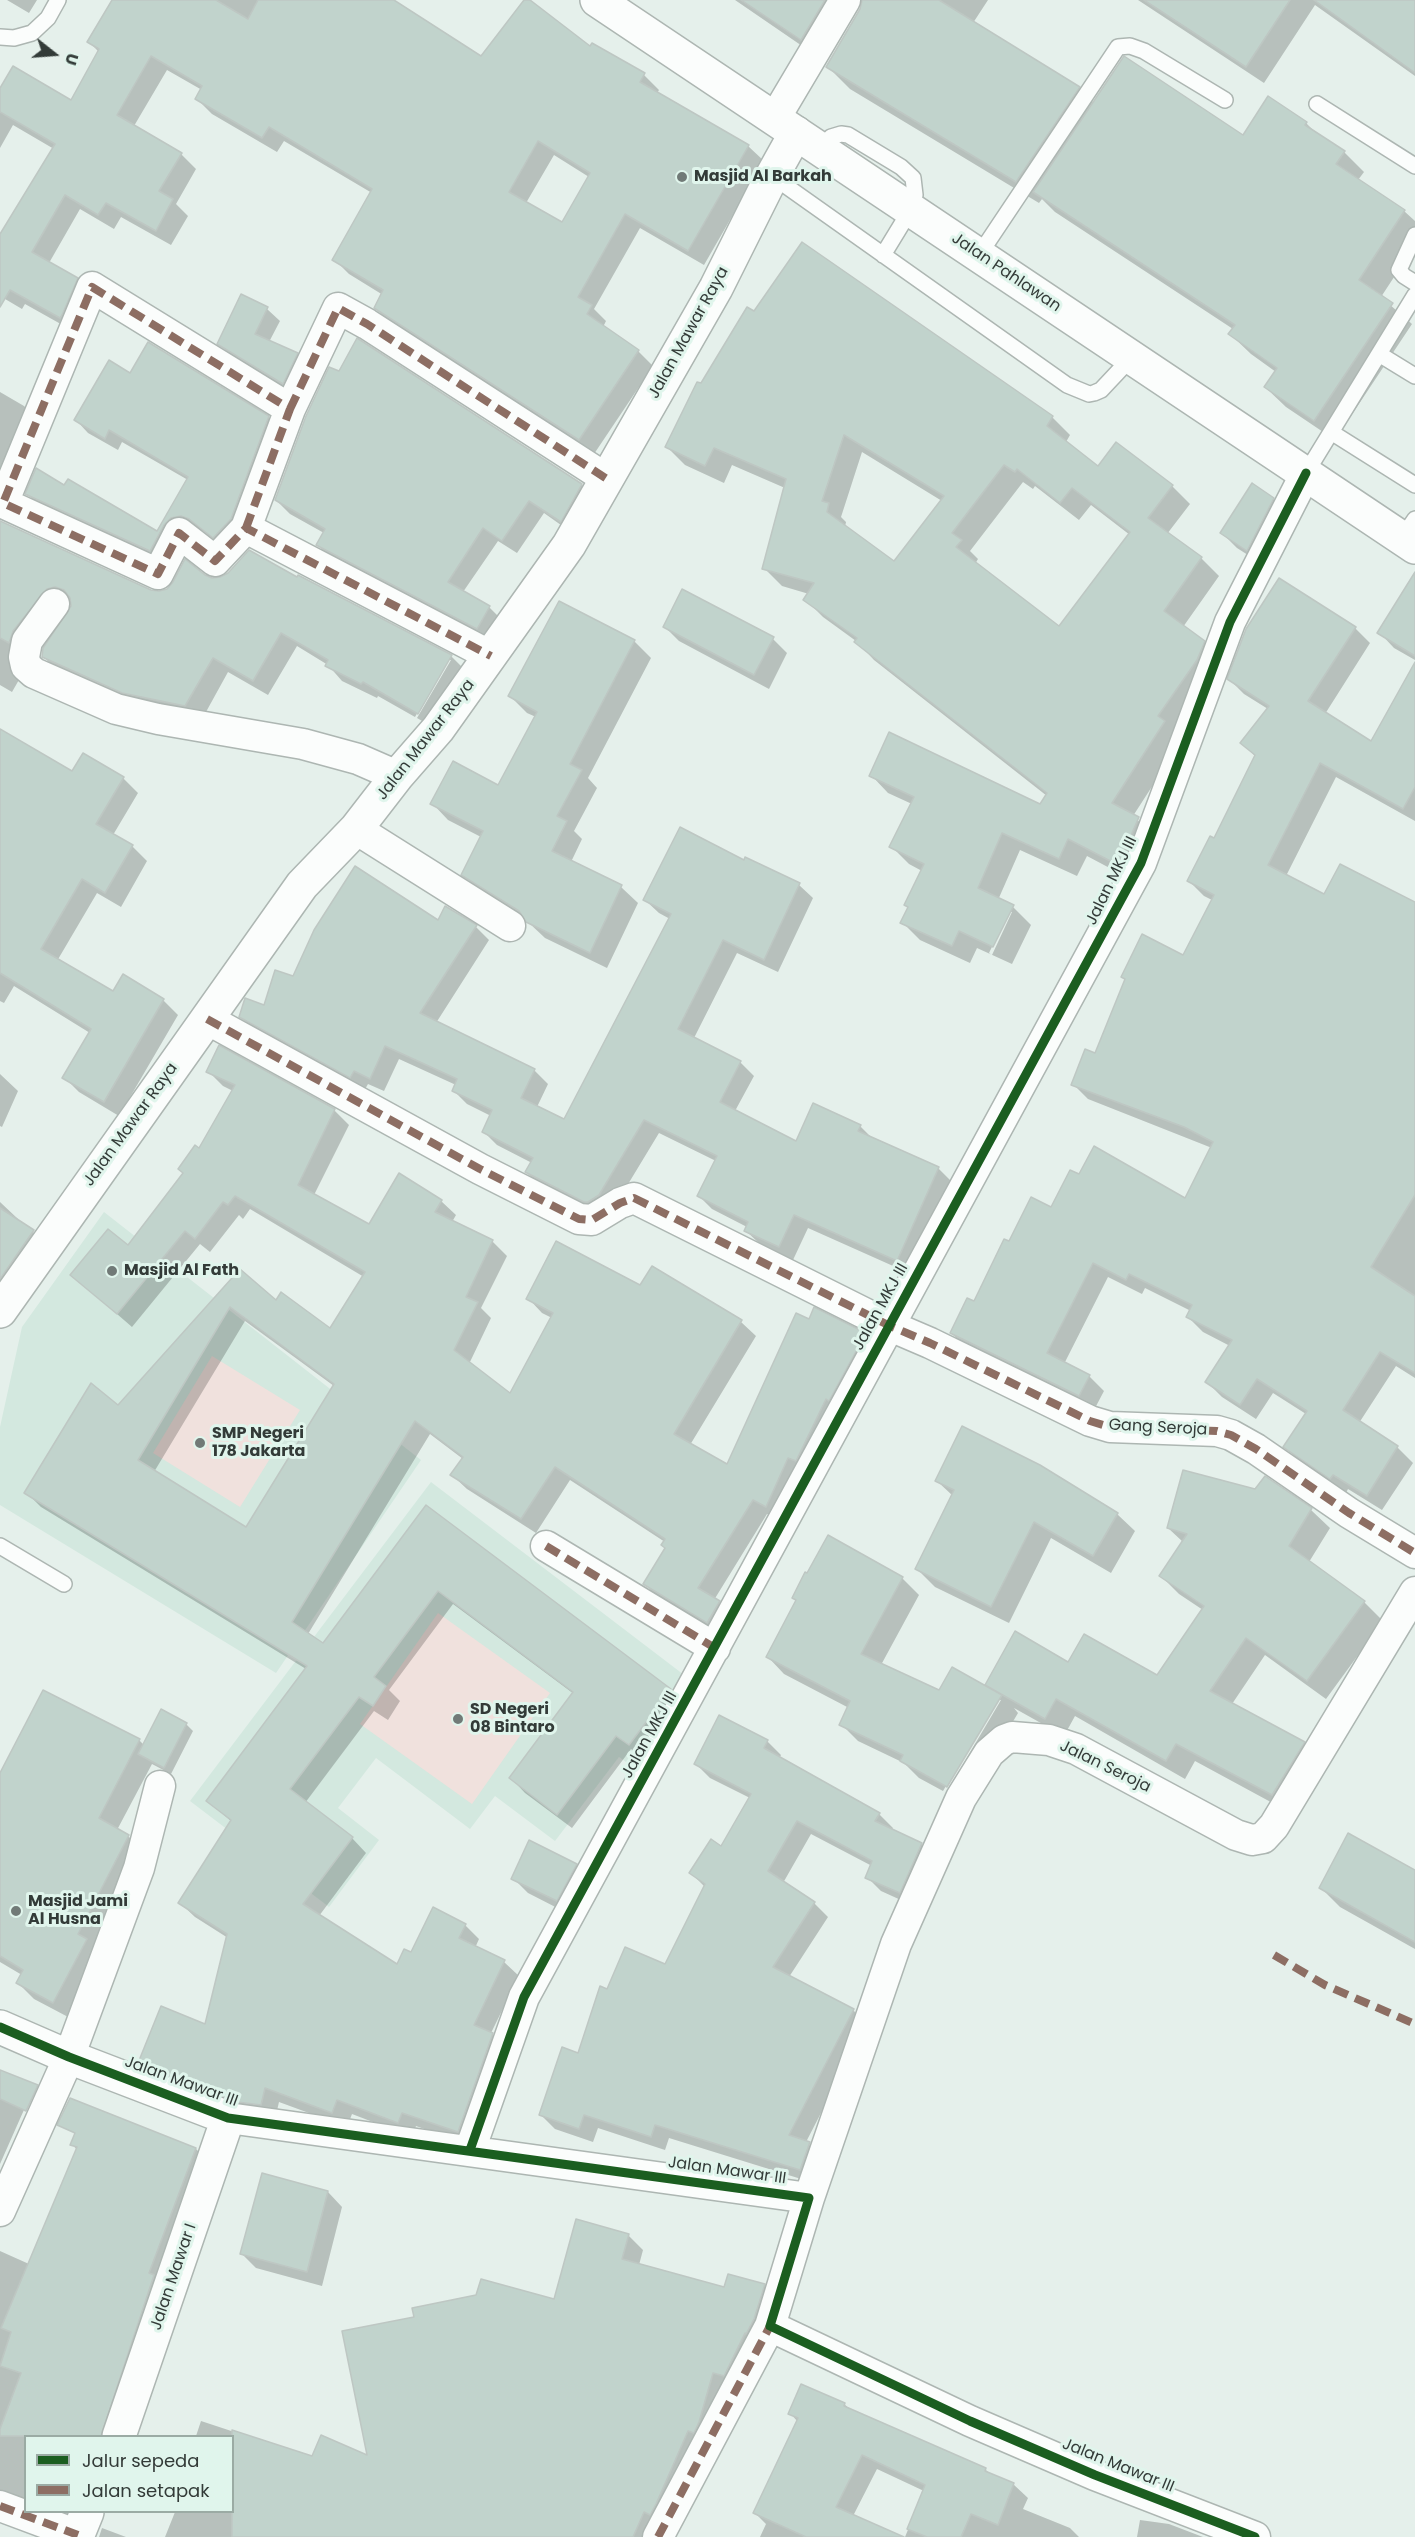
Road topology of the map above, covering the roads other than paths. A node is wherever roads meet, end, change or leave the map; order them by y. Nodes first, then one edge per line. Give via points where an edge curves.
1 (58, 0) edge
2 (597, 0) edge
3 (845, 0) edge
4 (0, 37) edge
5 (1225, 100) dead end
6 (1317, 104) dead end
7 (797, 134) junction
8 (1415, 166) edge
9 (772, 176) junction
10 (911, 209) junction
11 (1415, 235) edge
12 (883, 255) junction
13 (979, 255) junction
14 (1415, 283) edge
15 (1415, 295) edge
16 (1379, 354) junction
17 (1131, 357) junction
18 (1415, 376) edge
19 (290, 409) junction
20 (1332, 432) junction
21 (1306, 473) junction
22 (607, 479) junction
23 (1415, 485) edge
24 (246, 528) junction
25 (1411, 534) edge
26 (54, 604) dead end
27 (491, 656) junction
28 (397, 776) junction
29 (356, 829) junction
30 (510, 926) dead end
31 (207, 1019) junction
32 (0, 1311) edge
33 (888, 1325) junction
34 (0, 1546) edge
35 (546, 1546) dead end
36 (1415, 1553) edge
37 (64, 1584) dead end
38 (1415, 1592) edge
39 (715, 1648) junction
40 (160, 1786) dead end
41 (0, 2026) edge
42 (69, 2057) junction
43 (228, 2118) junction
44 (470, 2150) junction
45 (809, 2198) junction
46 (0, 2211) edge
47 (770, 2326) junction
48 (119, 2435) edge
49 (0, 2506) edge
50 (24, 2513) edge
51 (25, 2513) edge
52 (80, 2528) edge
53 (658, 2537) edge
54 (1255, 2537) edge

1 - 4 lane via 48,18 32,33
2 - 7 street, Jalan Pahlawan
3 - 7 street
5 - 13 lane via 1144,51 1118,47
6 - 8 lane
7 - 9 street, Jalan Mawar Raya
7 - 10 street, Jalan Pahlawan
9 - 12 lane
9 - 22 street, Jalan Mawar Raya via 716,288
10 - 12 lane
10 - 13 street, Jalan Pahlawan
11 - 14 lane via 1399,270
12 - 17 lane via 1079,390 1089,394 1101,390
13 - 17 street, Jalan Pahlawan
15 - 16 lane
16 - 18 lane
16 - 20 lane
17 - 21 street, Jalan Pahlawan
19 - 22 street via 338,308
19 - 24 street
19 - 24 street via 92,287 3,503 158,574 178,533 215,561
20 - 21 lane
20 - 23 lane
21 - 25 street, Jalan Pahlawan
21 - 33 street, Jalan MKJ III via 1230,622 1141,863
22 - 27 street, Jalan Mawar Raya via 569,545
24 - 27 street
26 - 28 street via 27,641 24,657 26,666 34,673 116,709 303,744 358,759
27 - 28 street, Jalan Mawar Raya via 438,729
28 - 29 street, Jalan Mawar Raya
29 - 30 street
29 - 31 street, Jalan Mawar Raya via 302,885
31 - 32 street, Jalan Mawar Raya
31 - 33 street, Gang Seroja via 579,1219 592,1220 634,1198
33 - 36 street, Gang Seroja via 1090,1421 1110,1427 1217,1431 1231,1435
33 - 39 street, Jalan MKJ III
34 - 37 lane
35 - 39 street
38 - 45 street, Jalan Seroja via 1274,1826 1263,1838 1236,1835 1076,1749 1049,1740 1012,1737 989,1753 961,1798 896,1944
39 - 44 street, Jalan MKJ III via 524,1997
40 - 42 street via 140,1868
41 - 42 street, Jalan Mawar III
42 - 43 street, Jalan Mawar III
42 - 46 street
43 - 44 street, Jalan Mawar III
43 - 48 street, Jalan Mawar I
44 - 45 street, Jalan Mawar III
45 - 47 street
47 - 53 street
47 - 54 street, Jalan Mawar III via 970,2421
49 - 50 street
51 - 52 street

